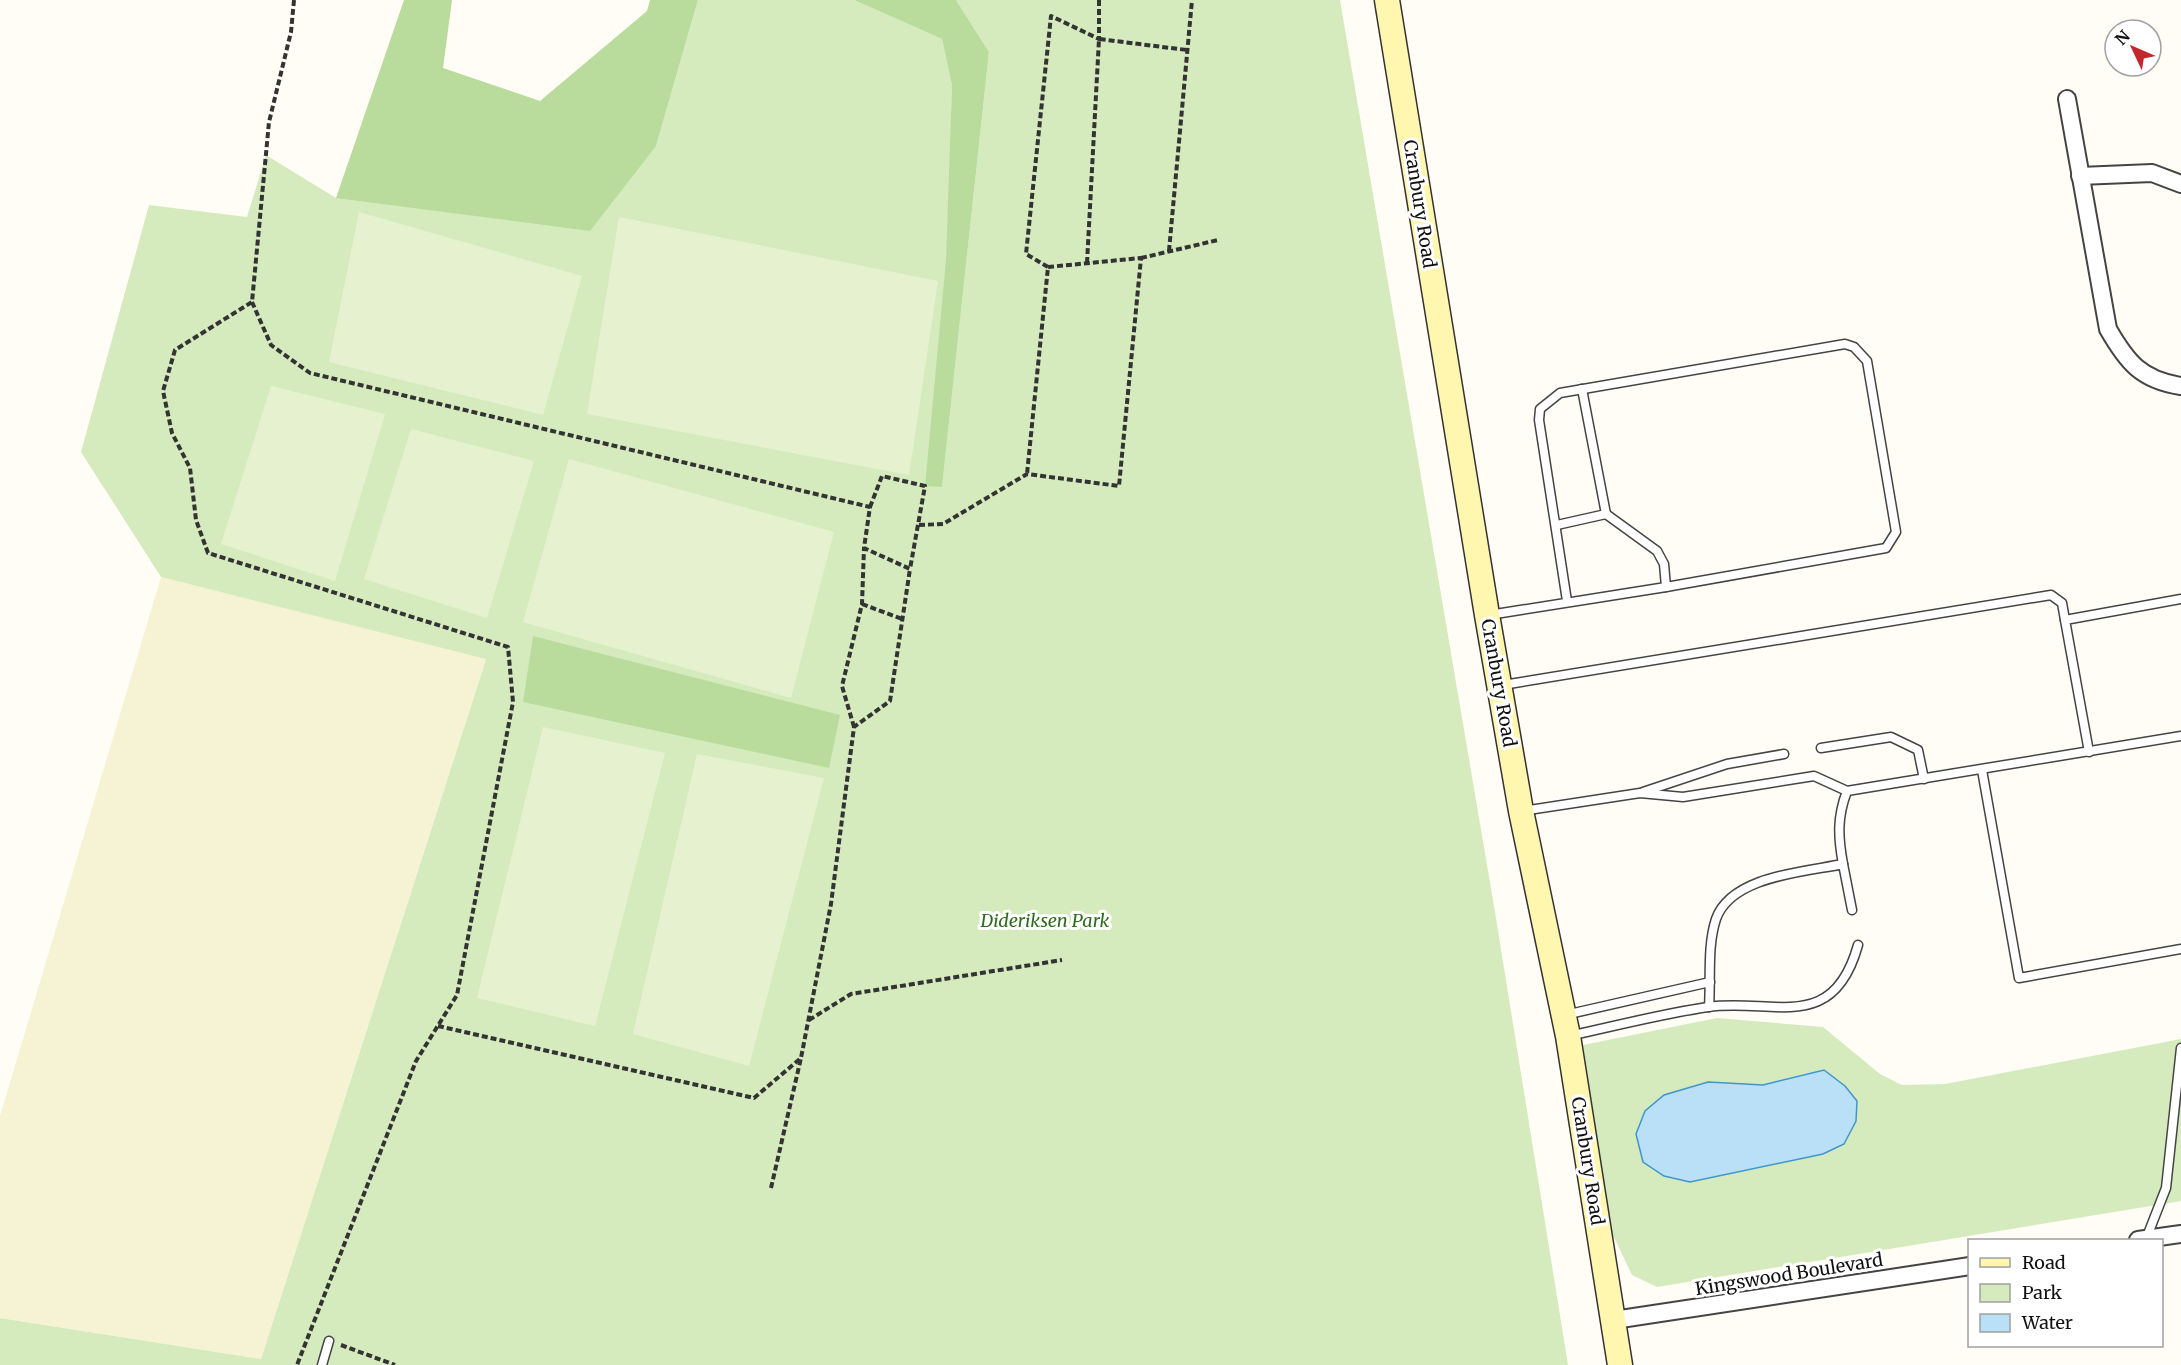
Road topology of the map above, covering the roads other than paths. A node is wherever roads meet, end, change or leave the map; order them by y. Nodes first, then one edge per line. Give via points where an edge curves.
1 (1388, 0) edge
2 (2067, 99) dead end
3 (2080, 176) junction
4 (2181, 184) edge
5 (2181, 386) edge
6 (1582, 389) junction
7 (1606, 514) junction
8 (1557, 525) junction
9 (1666, 587) junction
10 (2181, 599) edge
11 (1567, 601) junction
12 (1487, 615) junction
13 (2065, 620) junction
14 (1499, 685) junction
15 (2181, 736) edge
16 (1821, 748) dead end
17 (2089, 752) junction
18 (1784, 754) dead end
19 (1982, 770) junction
20 (1924, 779) junction
21 (1847, 790) junction
22 (1640, 793) junction
23 (1521, 811) junction
24 (1843, 864) junction
25 (1852, 910) dead end
26 (1858, 945) dead end
27 (2181, 949) edge
28 (1710, 982) junction
29 (1709, 1007) junction
30 (1567, 1025) junction
31 (2181, 1048) edge
32 (2181, 1234) edge
33 (2142, 1239) edge
34 (2148, 1239) edge
35 (1968, 1266) edge
36 (1614, 1320) junction
37 (329, 1341) road end
38 (322, 1365) edge
39 (1620, 1365) edge

1 - 12 main road, Cranbury Road
2 - 3 street
3 - 4 street via 2152,173
3 - 5 street via 2108,329 2135,367 2150,377
6 - 7 lane
6 - 8 lane via 1560,393 1540,409
6 - 9 lane via 1845,345 1868,361 1896,532 1893,541 1876,551
7 - 8 lane
7 - 9 lane via 1657,551 1664,564
8 - 11 lane
9 - 11 lane
10 - 13 lane
11 - 12 lane
12 - 14 main road, Cranbury Road
13 - 14 lane via 2062,603 2051,595
13 - 17 lane
14 - 23 main road, Cranbury Road
15 - 17 lane
16 - 20 lane via 1891,737 1918,750
17 - 19 lane
18 - 22 lane via 1727,764
19 - 20 lane
19 - 27 lane via 2019,978
20 - 21 lane
21 - 22 lane via 1814,776 1683,797
21 - 24 lane via 1839,813
22 - 23 lane
23 - 30 main road, Cranbury Road
24 - 25 lane
24 - 28 lane via 1753,883 1732,895 1716,918
26 - 29 lane via 1851,969 1835,989 1816,1001 1795,1009
28 - 29 lane
28 - 30 lane
29 - 30 lane
30 - 36 main road, Cranbury Road
31 - 33 lane via 2166,1188
32 - 34 street
35 - 36 street, Kingswood Boulevard
36 - 39 main road, Cranbury Road
37 - 38 lane

